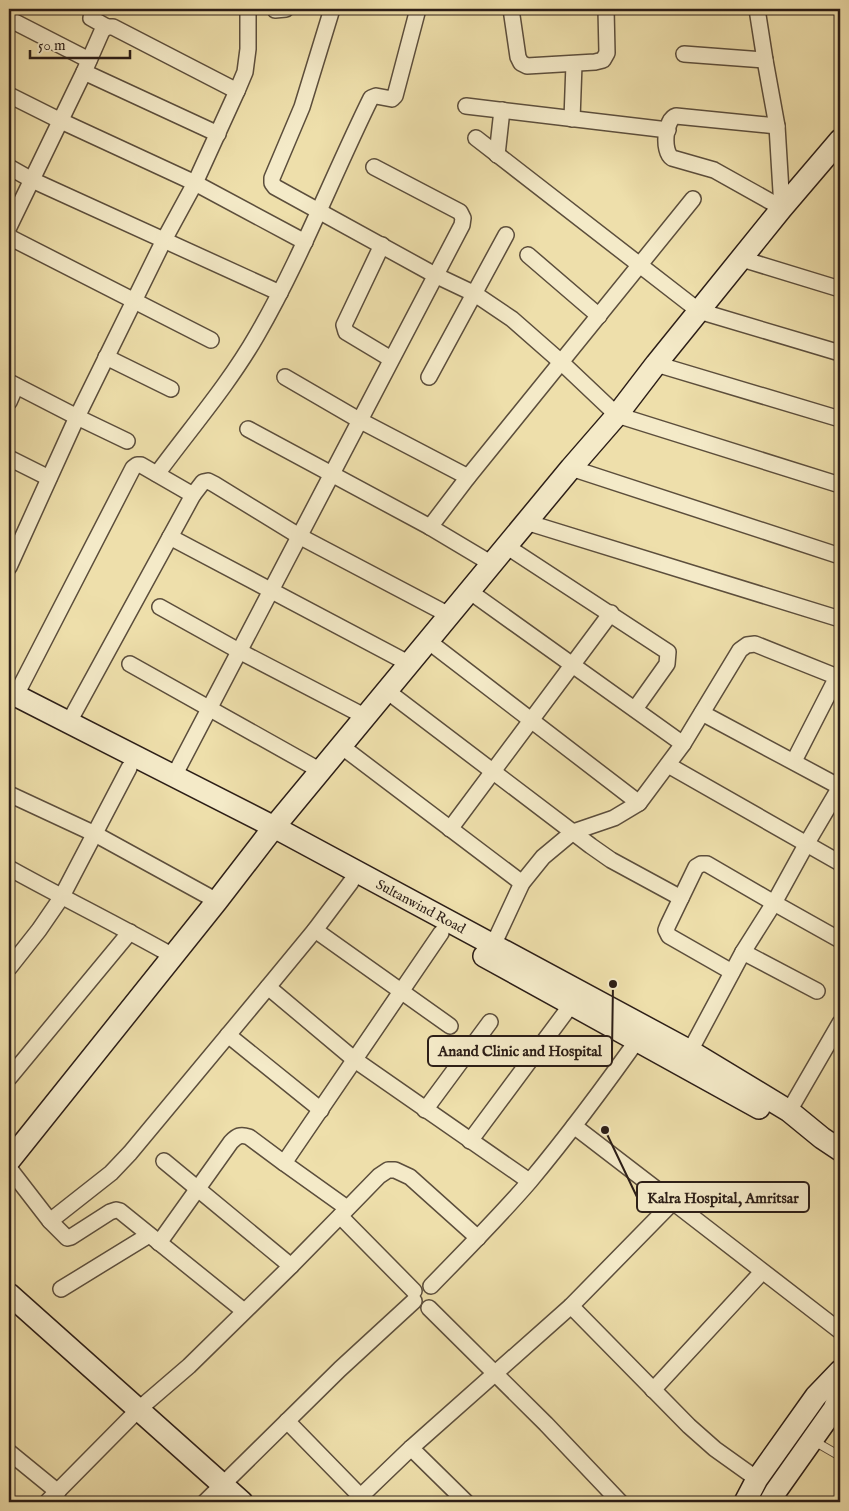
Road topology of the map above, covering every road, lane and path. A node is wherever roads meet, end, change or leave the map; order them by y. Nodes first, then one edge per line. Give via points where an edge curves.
1 (93, 9) edge
2 (248, 9) edge
3 (332, 9) edge
4 (418, 9) edge
5 (511, 9) edge
6 (606, 9) edge
7 (757, 9) edge
8 (9, 19) edge
9 (107, 27) junction
10 (684, 54) dead end
11 (764, 60) junction
12 (574, 64) junction
13 (87, 66) junction
14 (238, 91) junction
15 (9, 95) edge
16 (466, 106) dead end
17 (502, 110) junction
18 (572, 119) junction
19 (61, 121) junction
20 (777, 126) junction
21 (668, 130) junction
22 (218, 134) junction
23 (476, 138) dead end
24 (840, 140) edge
25 (497, 155) junction
26 (9, 167) edge
27 (374, 167) dead end
28 (32, 180) junction
29 (195, 183) junction
30 (693, 199) dead end
31 (782, 208) junction
32 (320, 212) junction
33 (9, 227) edge
34 (9, 235) edge
35 (506, 235) dead end
36 (164, 240) junction
37 (305, 242) junction
38 (382, 245) junction
39 (528, 255) dead end
40 (742, 259) junction
41 (638, 265) junction
42 (435, 275) junction
43 (840, 289) edge
44 (280, 293) junction
45 (475, 294) junction
46 (135, 300) junction
47 (699, 311) junction
48 (599, 316) junction
49 (211, 340) dead end
50 (840, 353) edge
51 (106, 357) junction
52 (391, 359) junction
53 (561, 362) junction
54 (656, 364) junction
55 (285, 377) dead end
56 (429, 377) dead end
57 (12, 384) edge
58 (172, 389) dead end
59 (9, 402) edge
60 (617, 415) junction
61 (77, 417) junction
62 (840, 419) edge
63 (359, 420) junction
64 (248, 429) dead end
65 (127, 440) dead end
66 (9, 458) edge
67 (570, 468) junction
68 (157, 474) junction
69 (331, 474) junction
70 (468, 477) junction
71 (49, 478) junction
72 (840, 485) edge
73 (193, 495) junction
74 (526, 522) junction
75 (430, 527) junction
76 (299, 536) junction
77 (170, 537) junction
78 (506, 546) junction
79 (840, 556) edge
80 (492, 564) junction
81 (9, 567) edge
82 (270, 591) junction
83 (469, 591) junction
84 (160, 607) dead end
85 (611, 613) junction
86 (450, 615) junction
87 (840, 619) edge
88 (428, 641) junction
89 (239, 651) junction
90 (408, 663) junction
91 (130, 664) dead end
92 (573, 665) junction
93 (838, 678) edge
94 (387, 690) junction
95 (11, 698) edge
96 (209, 709) junction
97 (635, 709) junction
98 (702, 713) junction
99 (366, 716) junction
100 (532, 721) junction
101 (69, 722) junction
102 (683, 744) junction
103 (342, 746) junction
104 (794, 761) junction
105 (668, 765) junction
106 (129, 768) junction
107 (321, 771) junction
108 (493, 771) junction
109 (174, 776) junction
110 (840, 787) edge
111 (9, 794) edge
112 (639, 803) junction
113 (450, 829) junction
114 (270, 832) junction
115 (573, 832) junction
116 (95, 834) junction
117 (807, 843) junction
118 (840, 862) edge
119 (9, 868) edge
120 (351, 882) junction
121 (522, 883) junction
122 (62, 898) junction
123 (681, 898) junction
124 (216, 901) junction
125 (774, 904) junction
126 (315, 930) junction
127 (130, 932) junction
128 (441, 933) junction
129 (840, 940) edge
130 (14, 951) edge
131 (490, 952) junction
132 (743, 952) junction
133 (172, 956) junction
134 (9, 968) edge
135 (732, 972) junction
136 (268, 987) junction
137 (817, 991) dead end
138 (401, 992) junction
139 (571, 1005) junction
140 (490, 1022) dead end
141 (840, 1023) edge
142 (450, 1026) dead end
143 (641, 1034) junction
144 (228, 1035) junction
145 (690, 1051) junction
146 (355, 1060) junction
147 (9, 1078) edge
148 (321, 1110) junction
149 (425, 1110) junction
150 (789, 1110) junction
151 (574, 1126) junction
152 (822, 1138) junction
153 (470, 1140) junction
154 (840, 1150) edge
155 (9, 1161) edge
156 (164, 1161) dead end
157 (284, 1163) junction
158 (9, 1168) edge
159 (530, 1181) junction
160 (198, 1190) junction
161 (673, 1202) junction
162 (344, 1212) junction
163 (50, 1221) junction
164 (478, 1238) junction
165 (154, 1239) junction
166 (291, 1266) junction
167 (762, 1272) junction
168 (431, 1286) junction
169 (61, 1289) dead end
170 (9, 1294) edge
171 (414, 1296) junction
172 (572, 1306) junction
173 (429, 1308) junction
174 (244, 1311) junction
175 (840, 1331) edge
176 (840, 1371) edge
177 (495, 1373) junction
178 (653, 1390) junction
179 (840, 1395) edge
180 (139, 1409) junction
181 (287, 1421) junction
182 (812, 1440) junction
183 (411, 1448) junction
184 (9, 1452) edge
185 (840, 1456) edge
186 (757, 1479) junction
187 (223, 1485) junction
188 (53, 1497) edge
189 (363, 1500) edge
190 (205, 1502) edge
191 (242, 1502) edge
192 (466, 1502) edge
193 (620, 1502) edge
194 (745, 1502) edge
195 (770, 1502) edge

1 - 9 street via 91,18
2 - 14 street via 247,57
3 - 32 street via 302,107 272,178 275,187
4 - 32 street via 395,96 392,99 371,98
5 - 12 street via 521,63 526,66
6 - 12 street via 607,53 603,60
7 - 11 street
8 - 13 street
9 - 13 street via 102,31
9 - 14 street via 113,27
10 - 11 street
11 - 20 street
12 - 18 street
13 - 19 street
13 - 22 street
14 - 22 street
15 - 19 street
16 - 17 street
17 - 18 street
17 - 25 street
18 - 21 street
19 - 28 street
19 - 29 street
20 - 21 street via 676,116 670,121
20 - 31 street
21 - 31 street via 667,155 714,170
22 - 29 street
23 - 25 street
24 - 31 main road
25 - 41 street
26 - 28 street
27 - 42 street via 460,212 462,225
28 - 33 street
28 - 36 street
29 - 36 street
29 - 37 street
30 - 41 street
31 - 40 main road
32 - 37 street
32 - 38 street
34 - 46 street
35 - 45 street
36 - 44 street
36 - 46 street
37 - 44 street
38 - 42 street
38 - 52 street via 344,329
39 - 48 street
40 - 43 street
40 - 47 main road
41 - 47 street
41 - 48 street
42 - 45 street
42 - 52 street
44 - 68 street via 228,378
45 - 53 street via 512,319
45 - 56 street
46 - 49 street
46 - 51 street
47 - 50 street
47 - 54 main road
48 - 53 street
51 - 58 street
51 - 61 street
52 - 63 street
53 - 60 street
53 - 70 street
54 - 60 main road
54 - 62 street
55 - 63 street
57 - 59 street
57 - 61 street
60 - 67 main road
60 - 72 street
61 - 65 street
61 - 71 street
63 - 69 street
63 - 70 street
64 - 69 street
66 - 71 street
67 - 74 main road
67 - 79 street
68 - 73 street
68 - 95 street via 141,465 133,468
69 - 75 street
69 - 76 street
70 - 75 street
71 - 81 street
73 - 76 street via 199,485 208,481
73 - 77 street
74 - 78 main road
74 - 87 street
75 - 80 street
76 - 82 street
76 - 86 street
77 - 82 street
77 - 101 street
78 - 80 main road
78 - 85 street
80 - 83 main road
82 - 89 street
82 - 90 street
83 - 86 main road
83 - 92 street
84 - 89 street
85 - 92 street
85 - 97 street via 668,652 667,664
86 - 88 main road
88 - 90 main road
88 - 100 street
89 - 96 street
89 - 99 street
90 - 94 main road
91 - 96 street
92 - 97 street
92 - 100 street
93 - 98 street via 755,644 747,645 740,650
93 - 104 street
94 - 99 main road
94 - 108 street
95 - 101 main road, Sultanwind Road
95 - 106 main road, Sultanwind Road
96 - 107 street
96 - 109 street
97 - 102 street
98 - 102 street
98 - 104 street
99 - 103 main road
100 - 108 street
100 - 112 street
101 - 109 main road, Sultanwind Road
102 - 105 street
103 - 107 main road
103 - 113 street
104 - 110 street
105 - 112 street
105 - 117 street
106 - 114 main road, Sultanwind Road
106 - 116 street
107 - 114 main road
108 - 113 street
108 - 115 street
109 - 114 main road, Sultanwind Road
110 - 117 street
111 - 116 street
112 - 115 street via 614,818
113 - 121 street
114 - 120 main road, Sultanwind Road
114 - 124 main road
114 - 131 main road, Sultanwind Road
115 - 121 street via 543,857
115 - 123 street via 611,860
116 - 122 street
116 - 124 street
117 - 118 street
117 - 125 street
119 - 122 street
120 - 126 street
120 - 128 main road, Sultanwind Road
121 - 131 street
122 - 127 street
122 - 130 street
123 - 125 street via 696,867 707,864
123 - 135 street via 667,934
124 - 133 main road
125 - 129 street
125 - 132 street
126 - 136 street
126 - 138 street
127 - 133 street
127 - 147 street
128 - 131 main road, Sultanwind Road
128 - 138 street
130 - 134 street
131 - 139 main road, Sultanwind Road
131 - 143 main road, Sultanwind Road
132 - 135 street
132 - 137 street
133 - 155 main road
135 - 145 street
136 - 144 street
136 - 146 street
138 - 142 street
138 - 146 street
139 - 143 main road, Sultanwind Road
139 - 153 street
140 - 149 street
141 - 150 street
143 - 145 main road, Sultanwind Road
143 - 151 street
143 - 152 main road, Sultanwind Road via 785,1123
144 - 148 street
144 - 163 street via 130,1153
145 - 150 main road, Sultanwind Road
146 - 148 street
146 - 149 street
148 - 157 street
149 - 153 street
150 - 152 main road, Sultanwind Road
151 - 159 street
151 - 161 street
152 - 154 main road, Sultanwind Road
153 - 159 street
156 - 160 street
157 - 160 street via 249,1137 237,1136
157 - 162 street
158 - 163 street
159 - 164 street
160 - 165 street
160 - 166 street
161 - 167 street
161 - 172 street
162 - 164 street via 379,1176 388,1170 396,1170 410,1177
162 - 166 street
162 - 171 street
163 - 165 street via 64,1236 71,1237 116,1210
164 - 168 street
165 - 169 street
165 - 174 street
166 - 174 street
167 - 175 street
167 - 178 street
168 - 171 street via 421,1285
168 - 173 street via 438,1297
170 - 180 main road
171 - 173 street via 420,1308
171 - 181 street
172 - 177 street
172 - 178 street
173 - 177 street
174 - 180 street
176 - 186 main road via 816,1396
177 - 183 street
177 - 193 street
178 - 186 street via 715,1449
179 - 182 main road
180 - 187 main road
180 - 188 street
181 - 187 street
181 - 189 street
182 - 185 lane
182 - 195 main road
183 - 189 street
183 - 192 street
184 - 188 street
186 - 194 main road
187 - 190 street
187 - 191 main road

